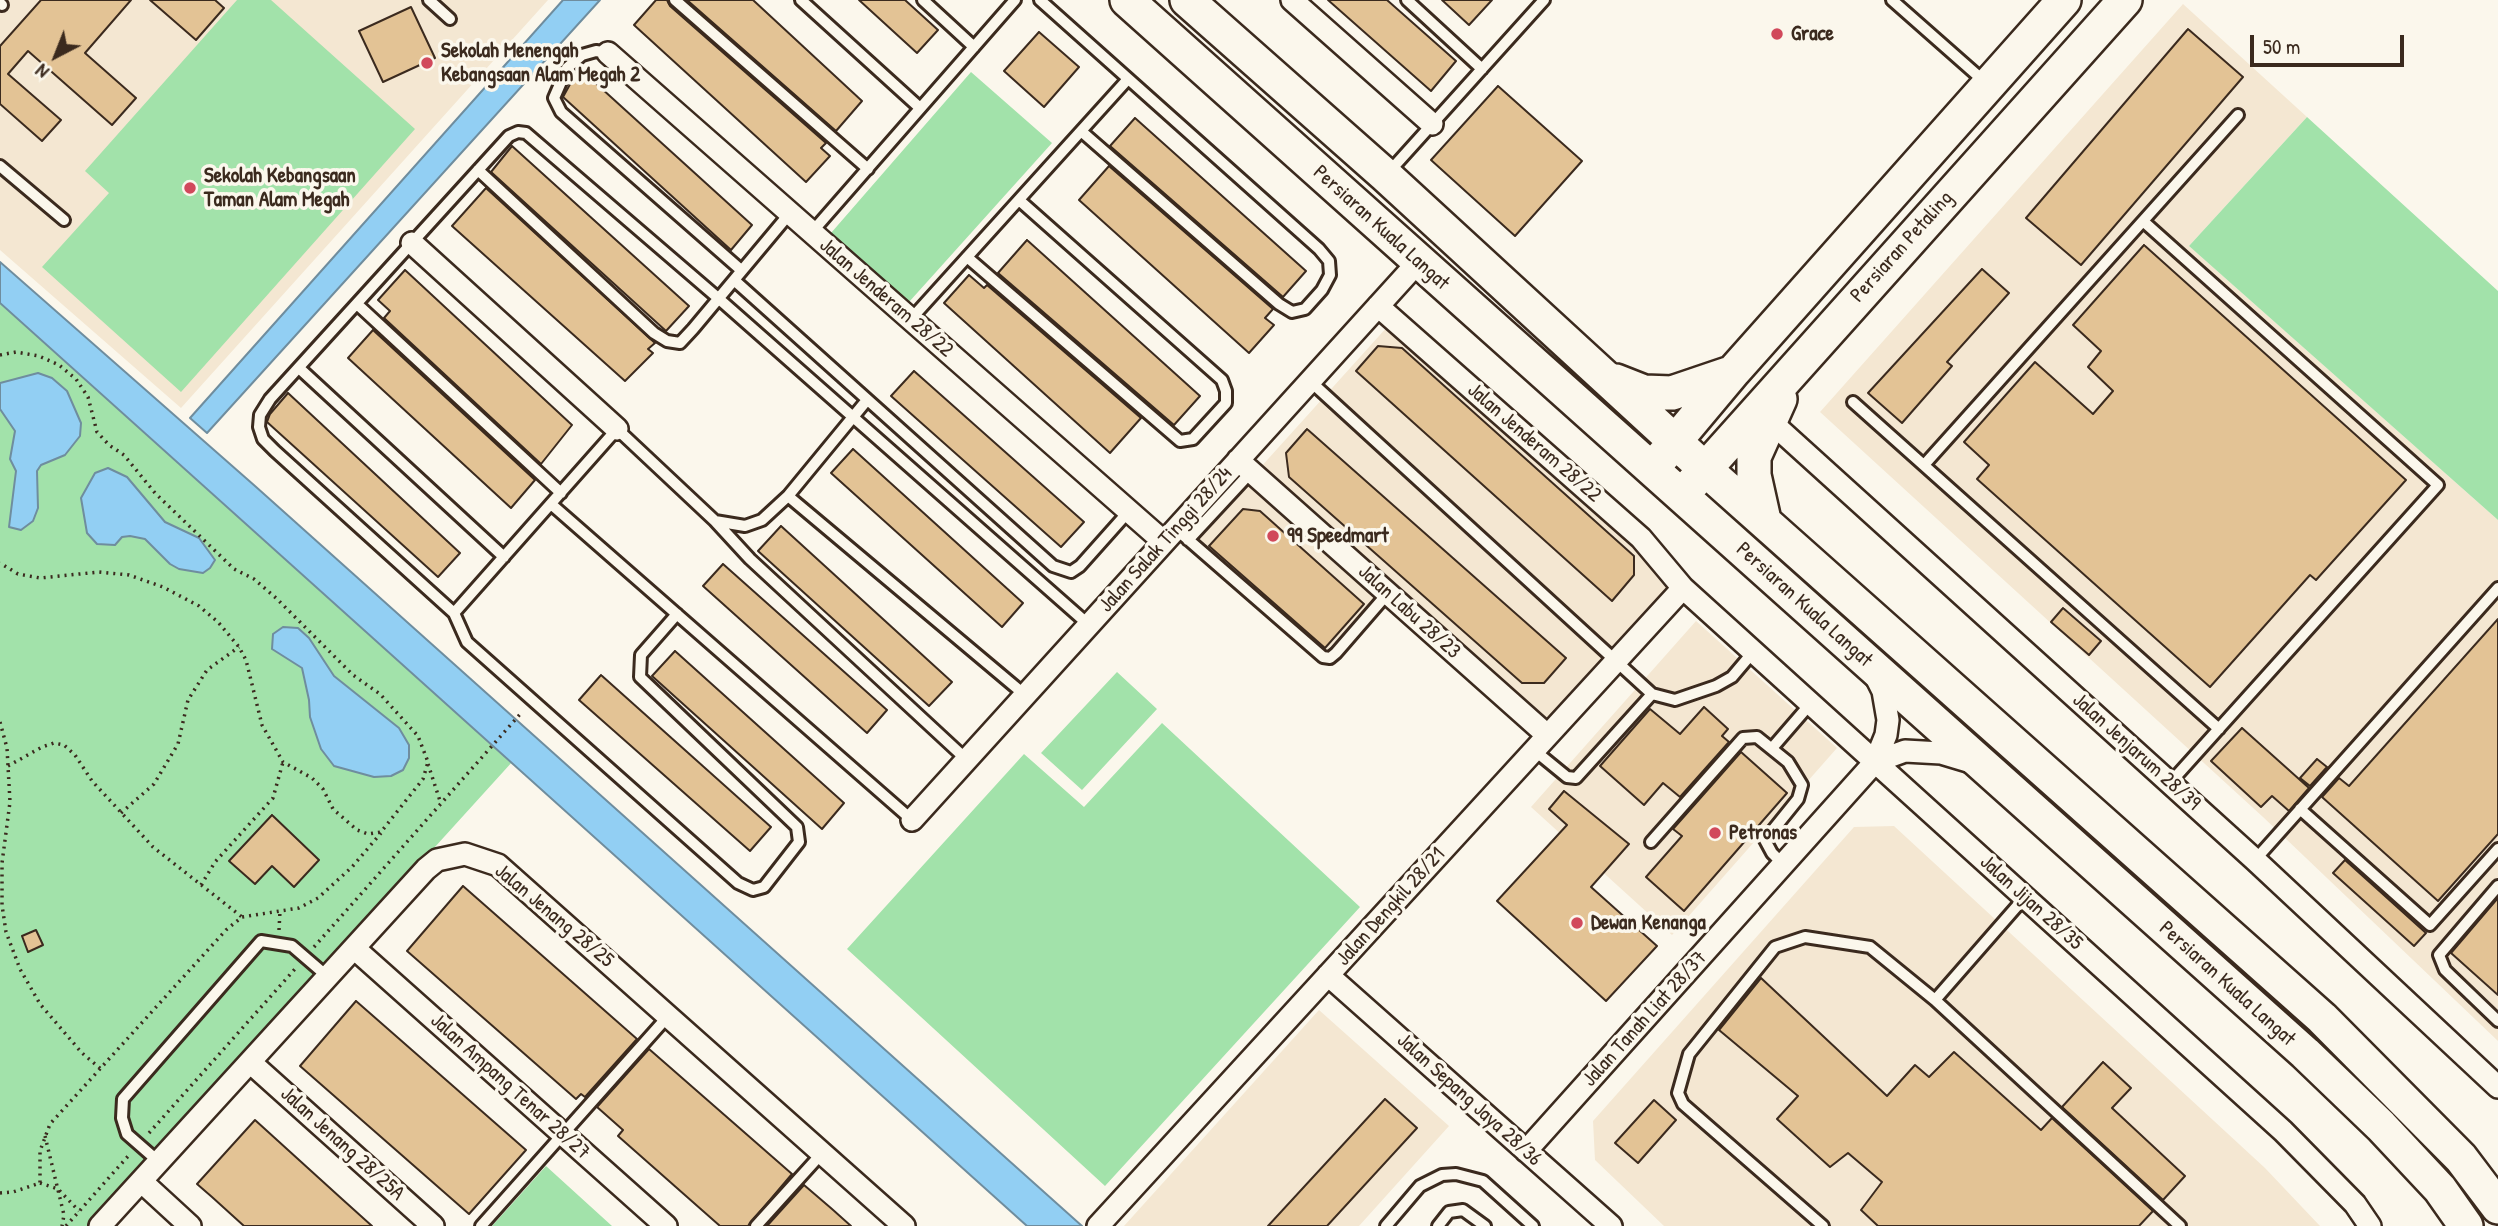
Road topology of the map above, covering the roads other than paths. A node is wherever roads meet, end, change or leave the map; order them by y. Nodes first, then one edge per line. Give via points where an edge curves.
1 (429, 0) edge
2 (675, 0) edge
3 (801, 0) edge
4 (923, 0) edge
5 (1015, 0) edge
6 (1040, 0) edge
7 (1127, 0) edge
8 (1187, 0) edge
9 (1293, 0) edge
10 (1407, 0) edge
11 (1892, 0) edge
12 (2064, 0) edge
13 (2124, 0) edge
14 (1537, 2) edge
15 (450, 19) dead end
16 (974, 47) junction
17 (608, 53) joint
18 (1482, 69) junction
19 (1128, 79) junction
20 (1988, 85) junction
21 (920, 108) junction
22 (2238, 116) dead end
23 (1432, 124) junction
24 (1081, 131) junction
25 (0, 166) edge
26 (868, 169) junction
27 (478, 170) junction
28 (1385, 176) junction
29 (1019, 200) junction
30 (790, 213) junction
31 (64, 220) dead end
32 (2143, 221) junction
33 (812, 232) junction
34 (412, 243) junction
35 (967, 257) junction
36 (1419, 261) junction
37 (741, 270) junction
38 (734, 280) junction
39 (718, 298) junction
40 (357, 304) junction
41 (1378, 306) junction
42 (911, 319) junction
43 (299, 368) junction
44 (1794, 369) junction
45 (1734, 372) junction
46 (1604, 376) junction
47 (1310, 382) junction
48 (867, 400) junction
49 (1853, 401) dead end
50 (853, 417) junction
51 (1770, 421) junction
52 (617, 429) junction
53 (1676, 442) junction
54 (1924, 465) junction
55 (1245, 466) junction
56 (1651, 469) junction
57 (1705, 469) junction
58 (561, 493) junction
59 (788, 496) junction
60 (1681, 496) junction
61 (551, 504) junction
62 (1129, 510) junction
63 (1764, 520) junction
64 (715, 521) junction
65 (1176, 537) junction
66 (504, 557) junction
67 (1683, 588) junction
68 (2498, 588) edge
69 (1388, 593) junction
70 (453, 613) junction
71 (677, 614) junction
72 (1089, 625) junction
73 (1754, 652) junction
74 (1616, 660) junction
75 (1869, 664) junction
76 (1652, 694) junction
77 (1025, 695) junction
78 (1811, 704) junction
79 (2219, 729) junction
80 (1541, 742) junction
81 (1773, 747) junction
82 (967, 760) junction
83 (1875, 762) junction
84 (1984, 766) junction
85 (2170, 783) junction
86 (2300, 809) junction
87 (912, 820) joint
88 (1651, 842) dead end
89 (2498, 849) edge
90 (2255, 860) junction
91 (1784, 865) junction
92 (2498, 886) edge
93 (2181, 894) junction
94 (2025, 897) junction
95 (2158, 922) junction
96 (354, 948) junction
97 (1328, 975) junction
98 (328, 977) junction
99 (1935, 1000) junction
100 (669, 1015) junction
101 (2498, 1021) edge
102 (250, 1062) junction
103 (2498, 1087) edge
104 (563, 1134) junction
105 (1526, 1151) junction
106 (823, 1152) junction
107 (159, 1162) junction
108 (141, 1181) junction
109 (2498, 1207) edge
110 (100, 1226) edge
111 (190, 1226) edge
112 (433, 1226) edge
113 (481, 1226) edge
114 (666, 1226) edge
115 (756, 1226) edge
116 (904, 1226) edge
117 (1098, 1226) edge
118 (1387, 1226) edge
119 (1438, 1226) edge
120 (1485, 1226) edge
121 (1533, 1226) edge
122 (1611, 1226) edge
123 (1823, 1226) edge
124 (2180, 1226) edge
125 (2370, 1226) edge
126 (2466, 1226) edge

1 - 15 lane
2 - 26 lane
3 - 21 lane
4 - 16 lane
5 - 16 lane
6 - 19 lane
7 - 36 main road, Persiaran Kuala Langat
8 - 28 main road, Persiaran Kuala Langat
9 - 23 street
10 - 18 lane
11 - 20 lane
12 - 20 main road, Persiaran Petaling
13 - 44 main road, Persiaran Petaling
14 - 18 lane
16 - 21 lane
17 - 30 street, Jalan Jenderam 28/22
17 - 37 lane via 582,55 567,68 554,98 561,112
18 - 23 lane
19 - 24 lane
19 - 24 lane via 1329,261 1330,275 1305,309 1292,312 1279,304
20 - 45 main road, Persiaran Petaling
21 - 26 lane
22 - 32 lane
23 - 28 lane
24 - 29 lane
25 - 31 lane
26 - 33 lane
27 - 34 lane
27 - 39 lane via 509,136 526,133
27 - 39 lane via 667,341 680,343
28 - 46 main road, Persiaran Kuala Langat
29 - 35 lane
29 - 35 lane via 1222,380 1226,402 1218,412 1193,439 1180,441 1168,434
30 - 33 street, Jalan Jenderam 28/22
30 - 37 lane
32 - 54 lane
32 - 79 lane via 2438,485
33 - 42 street, Jalan Jenderam 28/22
34 - 40 lane
34 - 52 street
35 - 42 lane
36 - 41 street, Jalan Salak Tinggi 28/24
36 - 56 main road, Persiaran Kuala Langat
37 - 38 lane
38 - 39 lane
38 - 48 lane
39 - 50 lane
40 - 43 lane
40 - 58 lane
41 - 47 street, Jalan Salak Tinggi 28/24
41 - 67 street, Jalan Jenderam 28/22 via 1642,538
42 - 62 street, Jalan Jenderam 28/22
43 - 66 lane
43 - 70 lane via 260,415 263,439
44 - 51 main road
44 - 57 main road, Persiaran Petaling
45 - 46 main road via 1657,394
45 - 53 main road, Persiaran Petaling
46 - 53 main road, Persiaran Kuala Langat
47 - 55 street, Jalan Salak Tinggi 28/24
47 - 74 lane
48 - 50 lane
48 - 62 lane via 1053,566 1071,572 1080,566
49 - 54 lane
50 - 59 lane
50 - 72 lane
51 - 63 main road via 1753,467
51 - 85 street, Jalan Jenjarum 28/39
52 - 58 lane
52 - 64 lane
53 - 56 main road, Persiaran Petaling
53 - 57 main road, Persiaran Kuala Langat
54 - 79 lane
55 - 65 street, Jalan Salak Tinggi 28/24
55 - 69 street, Jalan Labu 28/23
56 - 60 main road, Persiaran Kuala Langat
57 - 60 main road, Persiaran Petaling
57 - 63 main road, Persiaran Kuala Langat
58 - 61 lane
59 - 64 lane via 762,520 745,526
59 - 77 lane
60 - 75 main road, Persiaran Kuala Langat
61 - 66 lane
61 - 71 lane
62 - 65 street, Jalan Jenderam 28/22
63 - 93 main road, Persiaran Kuala Langat
64 - 82 lane
65 - 69 lane via 1323,657 1336,653
65 - 72 street, Jalan Salak Tinggi 28/24
66 - 70 lane
67 - 73 street, Jalan Jijan 28/35
67 - 74 street, Jalan Dengkil 28/21
68 - 86 lane
69 - 80 street, Jalan Labu 28/23
70 - 71 lane via 467,642 738,883 753,890 764,887 799,842 797,827 640,677 641,655
71 - 87 lane
72 - 77 street, Jalan Salak Tinggi 28/24
73 - 76 lane via 1732,677 1705,691 1675,700
73 - 78 street, Jalan Jijan 28/35
74 - 76 lane
74 - 80 street, Jalan Dengkil 28/21
75 - 83 street via 1883,691 1888,720
75 - 84 main road, Persiaran Kuala Langat
76 - 80 lane via 1576,778 1567,777
77 - 82 street, Jalan Salak Tinggi 28/24
78 - 81 lane
78 - 83 street, Jalan Jijan 28/35
79 - 85 lane
80 - 97 street, Jalan Dengkil 28/21
81 - 88 lane via 1757,737 1743,738
81 - 91 lane via 1802,785 1798,799 1765,840
82 - 87 street, Jalan Salak Tinggi 28/24
83 - 84 street via 1905,751 1926,751
83 - 91 street, Jalan Tanah Liat 28/37
83 - 94 street, Jalan Jijan 28/35
84 - 95 main road, Persiaran Kuala Langat
85 - 90 street, Jalan Jenjarum 28/39
86 - 89 lane via 2430,925
86 - 90 lane
90 - 103 street, Jalan Jenjarum 28/39
91 - 105 street, Jalan Tanah Liat 28/37
92 - 101 lane via 2438,955 2445,970
93 - 95 main road
93 - 109 main road, Persiaran Kuala Langat via 2322,1018 2402,1096
94 - 99 lane
94 - 125 street, Jalan Jijan 28/35 via 2283,1130
95 - 126 main road, Persiaran Kuala Langat via 2381,1126 2440,1189
96 - 98 street, Jalan Jenang 28/25
96 - 100 street, Jalan Jenang 28/25 via 426,869 437,860 465,854 498,865
96 - 104 street, Jalan Ampang Tenar 28/27
97 - 105 street, Jalan Sepang Jaya 28/36
97 - 117 street, Jalan Dengkil 28/21
98 - 102 street, Jalan Jenang 28/25
98 - 107 lane via 292,946 261,942 123,1099 127,1134
99 - 123 lane via 1870,947 1805,937 1775,947 1689,1054 1678,1093 1683,1104
99 - 124 lane
100 - 104 lane
100 - 106 street, Jalan Jenang 28/25
102 - 107 street, Jalan Jenang 28/25
102 - 112 street, Jalan Jenang 28/25A
104 - 113 lane
104 - 114 street, Jalan Ampang Tenar 28/27
105 - 122 street, Jalan Sepang Jaya 28/36
106 - 115 lane
106 - 116 street, Jalan Jenang 28/25
107 - 108 street, Jalan Jenang 28/25
108 - 110 street, Jalan Jenang 28/25
108 - 111 street
118 - 121 lane via 1420,1185 1456,1174 1483,1181
119 - 120 lane via 1449,1212 1464,1210

